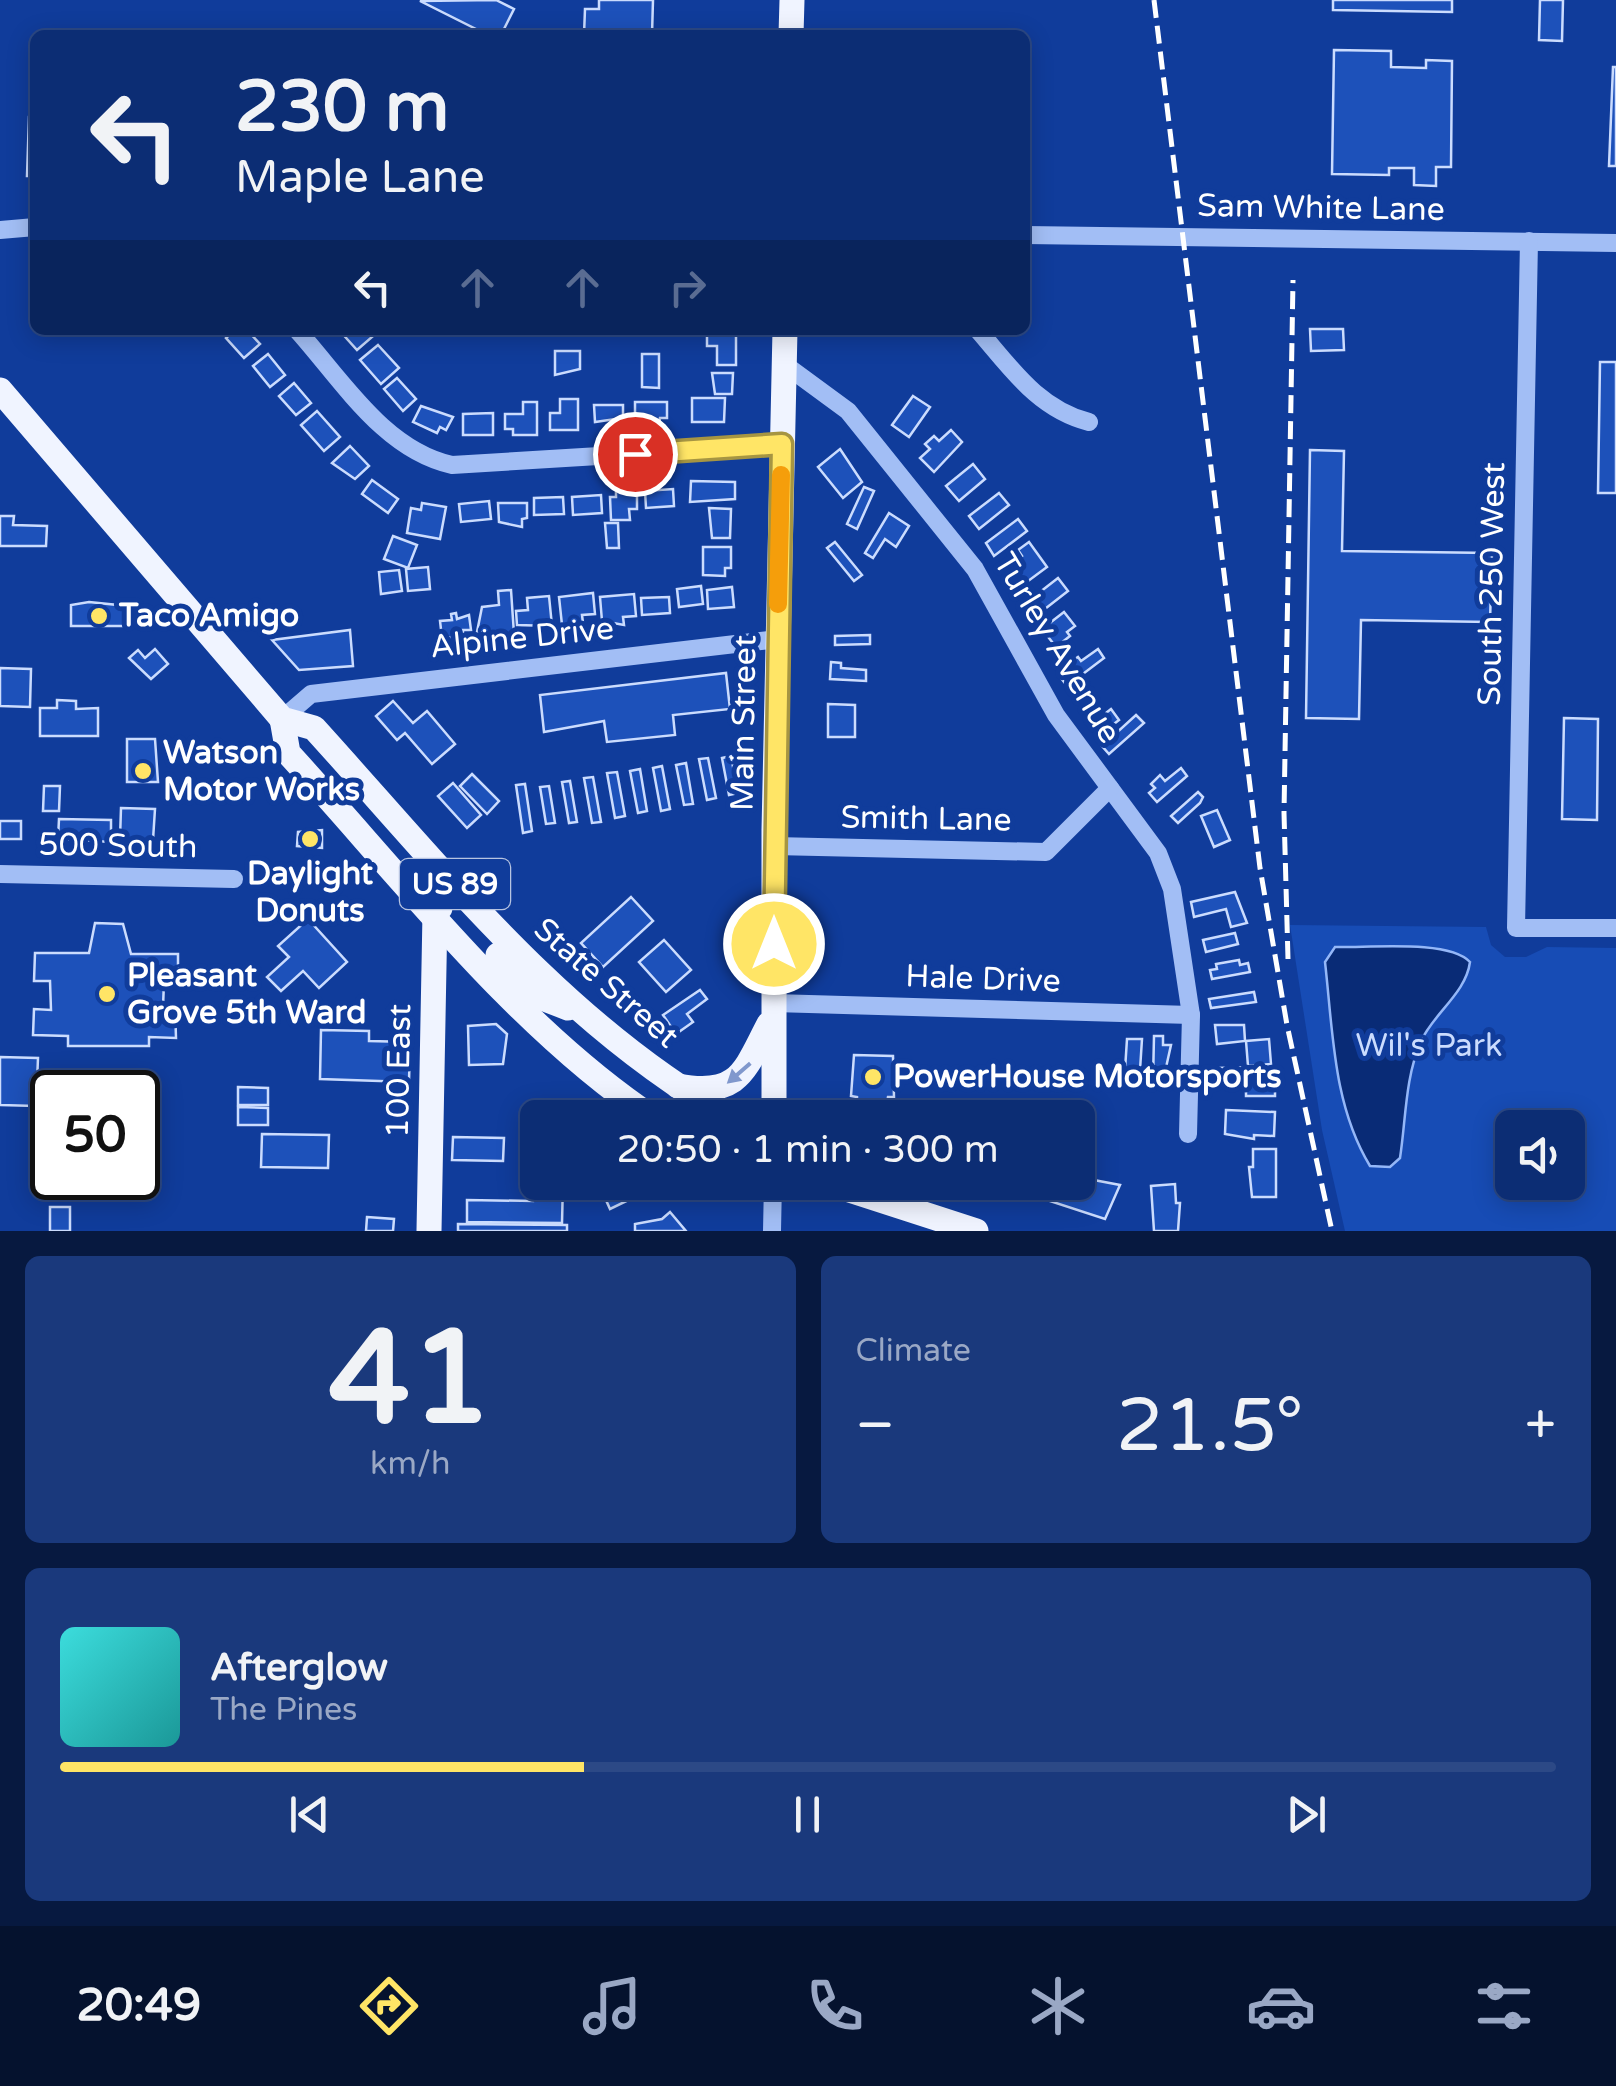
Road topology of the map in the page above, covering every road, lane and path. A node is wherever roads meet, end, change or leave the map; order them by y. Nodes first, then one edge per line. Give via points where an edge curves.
1 (792, 0) edge
2 (791, 30) edge
3 (30, 227) edge
4 (0, 230) edge
5 (1030, 236) edge
6 (1528, 241) junction
7 (1616, 243) edge
8 (301, 335) edge
9 (785, 335) edge
10 (982, 335) edge
11 (784, 364) junction
12 (0, 390) edge
13 (1089, 422) dead end
14 (782, 444) junction
15 (778, 639) junction
16 (282, 719) junction
17 (341, 758) junction
18 (1110, 788) junction
19 (774, 846) junction
20 (0, 874) edge
21 (234, 879) dead end
22 (441, 907) junction
23 (1616, 928) edge
24 (479, 962) junction
25 (433, 1000) junction
26 (774, 1009) junction
27 (582, 1014) junction
28 (1191, 1015) junction
29 (676, 1085) junction
30 (630, 1100) edge
31 (701, 1100) edge
32 (774, 1100) edge
33 (1188, 1134) dead end
34 (773, 1200) edge
35 (880, 1200) edge
36 (429, 1231) edge
37 (772, 1231) edge
38 (976, 1231) edge

1 - 2 main road
3 - 4 street
5 - 6 street, Sam White Lane
6 - 7 street, Sam White Lane
6 - 23 street, South 250 West via 1516,928
8 - 14 street via 400,445 452,465
9 - 11 main road, Main Street
10 - 13 street via 1036,396 1062,415
11 - 14 main road, Main Street
11 - 18 street, Turley Avenue via 848,411 975,569 1056,716
12 - 16 main road, State Street / US 89
14 - 15 main road, Main Street
15 - 16 street, Alpine Drive via 311,694
15 - 19 main road, Main Street
16 - 17 main road, State Street / US 89 via 314,728
16 - 22 main road, State Street / US 89 via 288,753 394,870
17 - 22 main road via 350,789
17 - 27 main road, State Street / US 89
18 - 19 street, Smith Lane via 1046,852
18 - 28 street, Turley Avenue via 1166,870
19 - 26 main road, Main Street
20 - 21 street, 500 South
22 - 24 main road, State Street
22 - 25 main road, 100 East
22 - 27 main road via 537,996
24 - 25 main road via 451,976
24 - 30 main road, State Street via 570,1053
25 - 36 main road, 100 East
26 - 28 street, Hale Drive
26 -> 29 main road via 753,1060 734,1081 708,1088
26 - 32 main road, Main Street
27 - 29 main road, State Street / US 89
28 - 33 street, Turley Avenue
29 - 31 main road, State Street / US 89
34 - 37 street
35 - 38 main road

